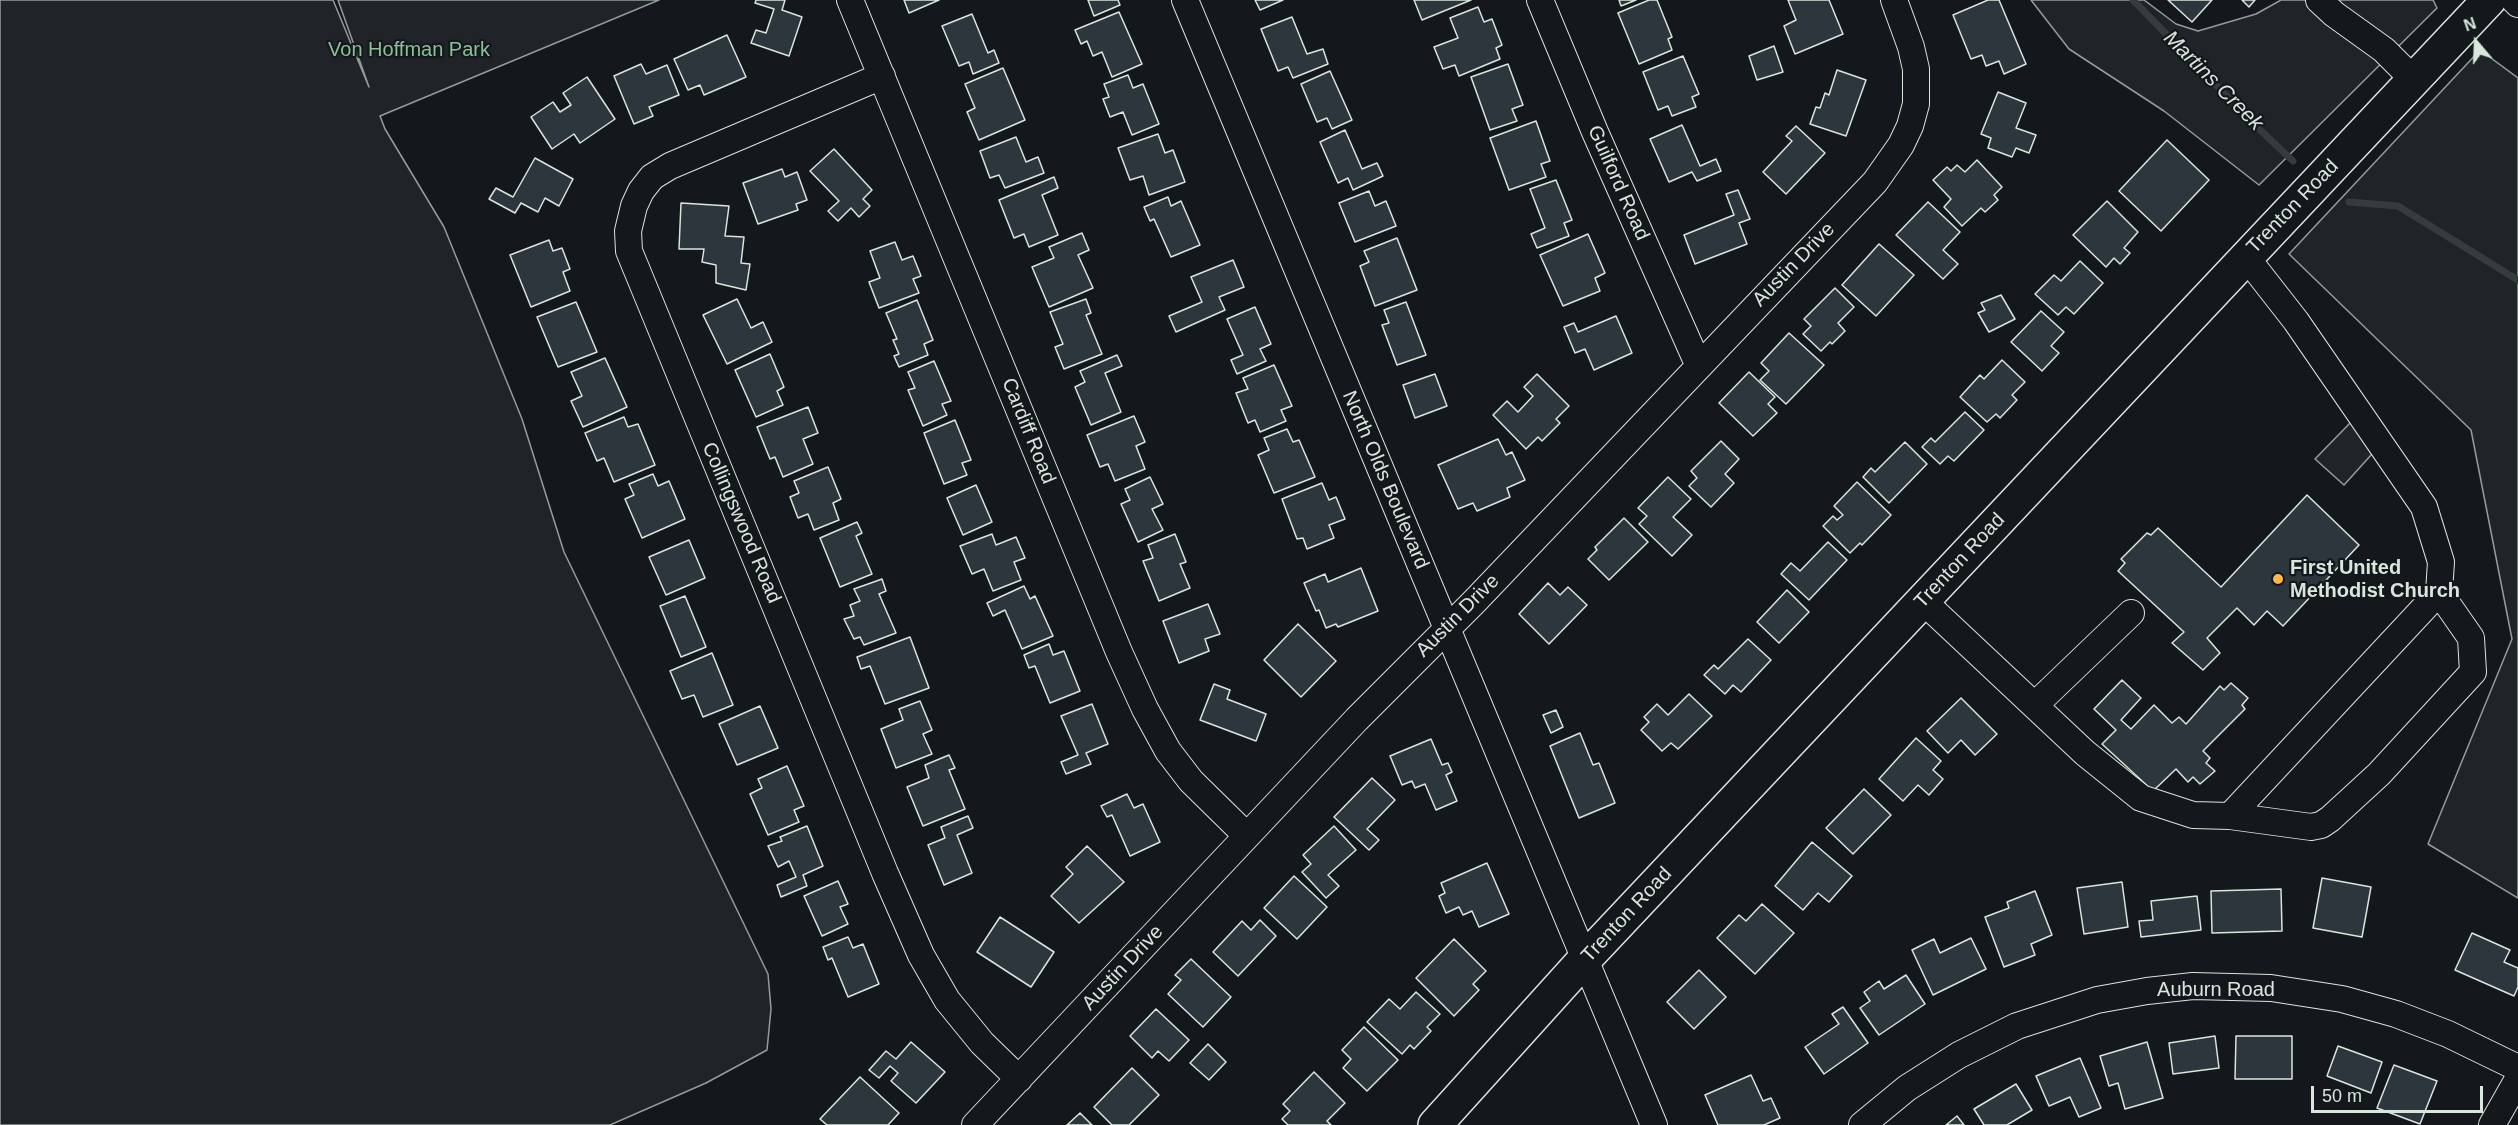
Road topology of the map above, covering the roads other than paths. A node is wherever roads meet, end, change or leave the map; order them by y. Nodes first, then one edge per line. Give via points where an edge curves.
1 (850, 0) edge
2 (1185, 0) edge
3 (1540, 0) edge
4 (1894, 0) edge
5 (2319, 0) edge
6 (2489, 0) edge
7 (2514, 0) edge
8 (2518, 4) edge
9 (882, 76) junction
10 (2414, 80) junction
11 (2246, 257) junction
12 (1698, 364) junction
13 (2439, 592) junction
14 (1923, 601) junction
15 (2131, 613) dead end
16 (1446, 628) junction
17 (2035, 705) junction
18 (2230, 816) junction
19 (1247, 836) junction
20 (1584, 960) junction
21 (2518, 1068) edge
22 (1019, 1079) junction
23 (2518, 1079) edge
24 (975, 1125) edge
25 (1434, 1125) edge
26 (1654, 1125) edge
27 (1862, 1125) edge
28 (2492, 1125) edge

1 - 9 street, Cardiff Road
2 - 16 street, North Olds Boulevard
3 - 12 street, Guilford Road
4 - 12 street, Austin Drive via 1916,69 1917,94 1906,136 1875,182
5 - 10 street via 2384,50
6 - 10 main road, Trenton Road
7 - 8 street
9 - 19 street, Cardiff Road via 1145,709 1168,751 1191,781
9 - 22 street, Collingswood Road via 652,177 634,206 628,231 629,251 921,955 947,1000 982,1043
10 - 11 main road, Trenton Road
11 - 13 street via 2296,321 2424,507 2441,562
11 - 14 main road, Trenton Road
12 - 16 street, Austin Drive
13 - 18 street
13 - 18 street via 2470,638 2473,672 2379,774 2321,825
14 - 17 street
14 - 20 main road, Trenton Road
15 - 17 street
16 - 19 street, Austin Drive
16 - 20 street, North Olds Boulevard
17 - 18 street via 2085,753 2141,798 2193,815
19 - 22 street, Austin Drive
20 - 25 main road, Trenton Road
20 - 26 street, North Olds Boulevard
21 - 27 street, Auburn Road via 2448,1034 2361,1004 2271,988 2193,986 2097,1000 2017,1026 1959,1054 1907,1088
22 - 24 street, Austin Drive
23 - 28 street

